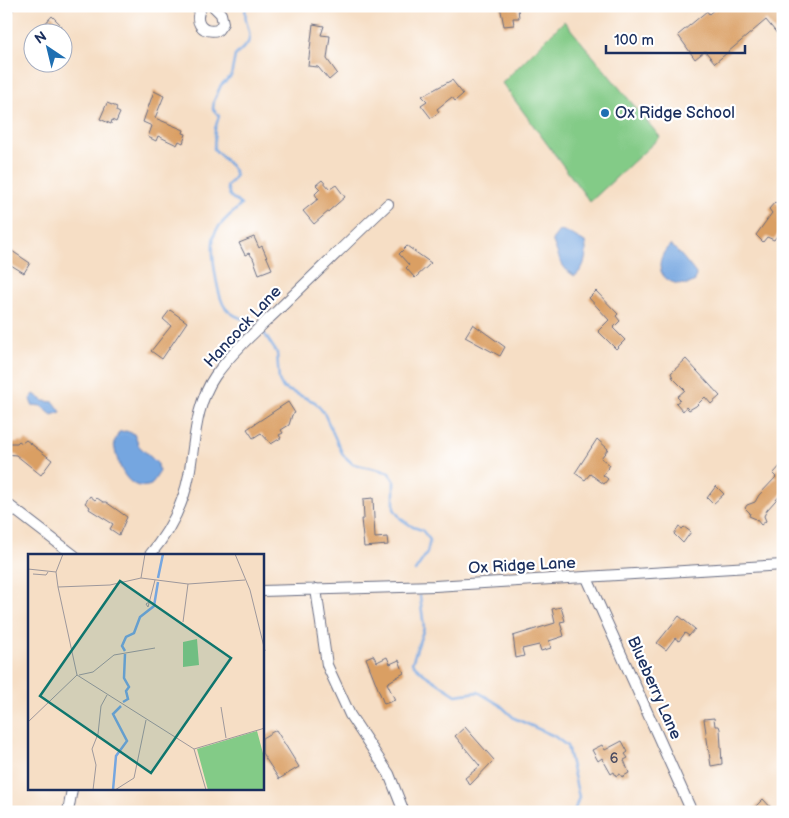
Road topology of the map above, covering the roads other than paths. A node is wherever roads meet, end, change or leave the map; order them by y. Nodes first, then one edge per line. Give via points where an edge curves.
1 (9, 6) edge
2 (202, 6) edge
3 (213, 6) edge
4 (6, 10) edge
5 (388, 204) dead end
6 (6, 503) edge
7 (71, 554) edge
8 (151, 554) edge
9 (783, 565) edge
10 (587, 578) junction
11 (316, 589) junction
12 (264, 591) edge
13 (72, 790) edge
14 (68, 812) edge
15 (404, 812) edge
16 (692, 812) edge

1 - 4 street
2 - 3 street via 197,16 198,24 211,31 218,30 224,22
5 - 8 street, Hancock Lane via 250,337 215,376 205,394 194,432 182,503 172,526
6 - 7 street
9 - 10 street, Ox Ridge Lane
10 - 11 street, Ox Ridge Lane
10 - 16 street, Blueberry Lane
11 - 12 street, Ox Ridge Lane
11 - 15 street via 327,665 350,715 389,774
13 - 14 street

